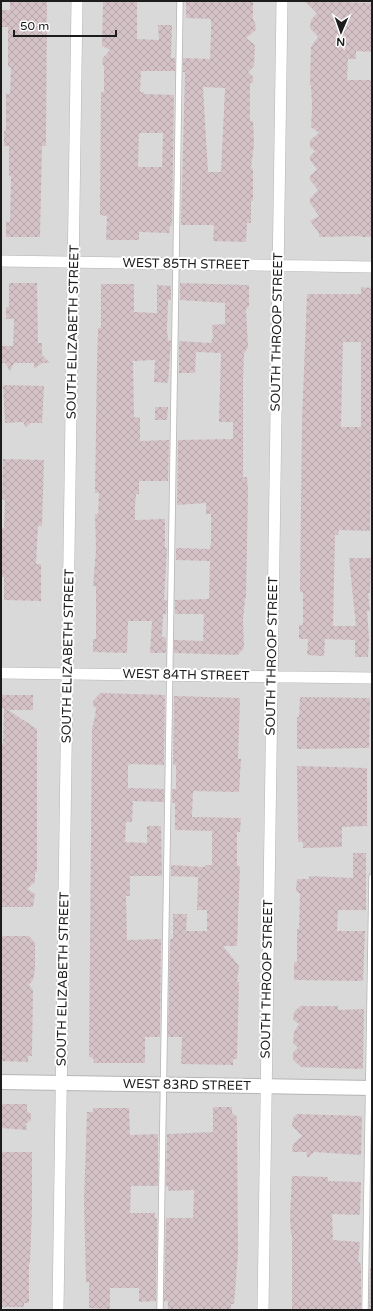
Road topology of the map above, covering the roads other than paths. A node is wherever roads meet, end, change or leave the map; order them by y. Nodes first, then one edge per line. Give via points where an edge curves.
1 (77, 1) edge
2 (180, 1) edge
3 (282, 1) edge
4 (1, 261) edge
5 (74, 263) junction
6 (175, 264) junction
7 (278, 266) junction
8 (372, 267) edge
9 (1, 673) edge
10 (68, 674) junction
11 (169, 675) junction
12 (272, 676) junction
13 (372, 678) edge
14 (372, 877) edge
15 (1, 1082) edge
16 (62, 1083) junction
17 (164, 1084) junction
18 (266, 1086) junction
19 (370, 1088) edge
20 (58, 1310) edge
21 (160, 1310) edge
22 (263, 1310) edge
23 (365, 1310) edge

1 - 5 street, SOUTH ELIZABETH STREET
2 - 6 lane
3 - 7 street, SOUTH THROOP STREET
4 - 5 street, WEST 85TH STREET
5 - 6 street, WEST 85TH STREET
5 - 10 street, SOUTH ELIZABETH STREET
6 - 7 street, WEST 85TH STREET
6 - 11 lane
7 - 8 street, WEST 85TH STREET
7 - 12 street, SOUTH THROOP STREET
9 - 10 street, WEST 84TH STREET
10 - 11 street, WEST 84TH STREET
10 - 16 street, SOUTH ELIZABETH STREET
11 - 12 street, WEST 84TH STREET
11 - 17 lane
12 - 13 street, WEST 84TH STREET
12 - 18 street, SOUTH THROOP STREET
14 - 19 lane
15 - 16 street, WEST 83RD STREET
16 - 17 street, WEST 83RD STREET
16 - 20 street, SOUTH ELIZABETH STREET
17 - 18 street, WEST 83RD STREET
17 - 21 lane
18 - 19 street, WEST 83RD STREET
18 - 22 street, SOUTH THROOP STREET
19 - 23 lane

